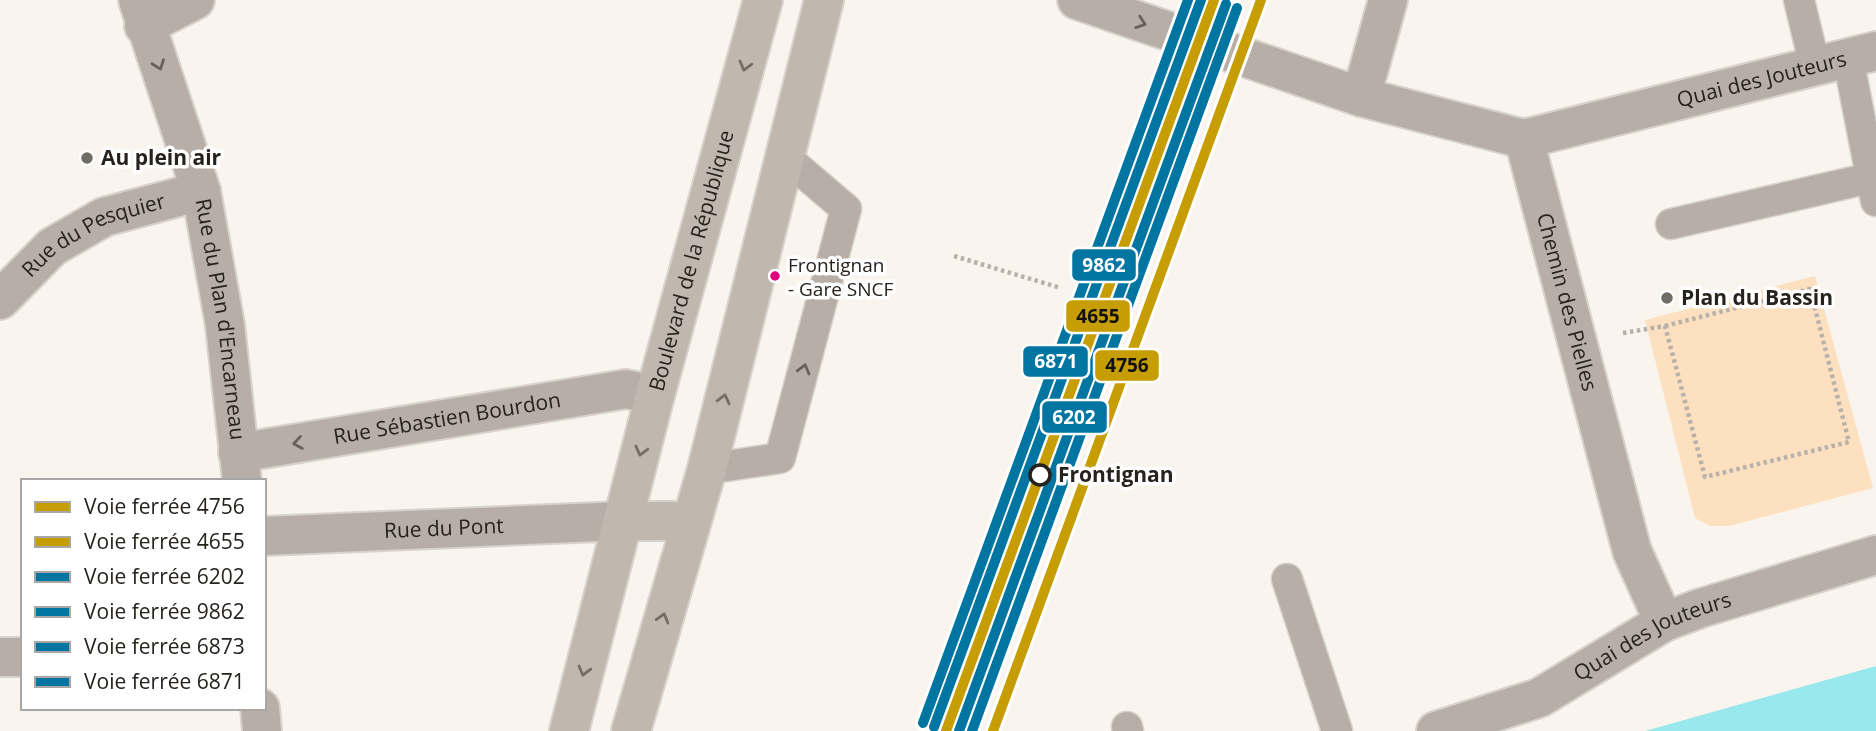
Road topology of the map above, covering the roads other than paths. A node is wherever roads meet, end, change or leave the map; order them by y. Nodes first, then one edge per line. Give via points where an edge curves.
1 (195, 0) edge
2 (762, 0) edge
3 (824, 0) edge
4 (1077, 0) edge
5 (1388, 0) edge
6 (1799, 0) edge
7 (141, 13) edge
8 (1846, 58) edge
9 (1361, 97) junction
10 (1524, 139) junction
11 (786, 157) junction
12 (1873, 189) edge
13 (201, 191) junction
14 (1671, 224) dead end
15 (0, 300) edge
16 (655, 395) junction
17 (240, 467) edge
18 (706, 469) junction
19 (623, 521) junction
20 (691, 521) junction
21 (266, 536) edge
22 (1876, 555) edge
23 (1287, 579) dead end
24 (1664, 622) junction
25 (0, 657) edge
26 (21, 657) edge
27 (260, 710) edge
28 (262, 731) edge
29 (569, 731) edge
30 (631, 731) edge
31 (1337, 731) edge
32 (1436, 731) edge

1 - 7 street
2 -> 16 main road, Boulevard de la République
3 - 11 main road
4 -> 9 street
5 - 9 street
6 - 8 lane
7 -> 13 street, Rue du Plan d'Encarneau
8 - 10 street, Quai des Jouteurs
8 - 12 lane
9 - 10 street
10 - 24 street, Chemin des Pielles via 1632,551
18 -> 11 main road
18 -> 11 lane via 780,458 846,209
12 - 14 lane
13 - 15 street, Rue du Pesquier via 104,217 52,247
13 - 17 street, Rue du Plan d'Encarneau via 225,325
16 -> 17 street, Rue Sébastien Bourdon via 626,389
16 -> 19 main road, Boulevard de la République
18 - 20 main road
19 - 20 main road
19 - 21 street, Rue du Pont
19 -> 29 main road, Boulevard de la République
30 -> 20 main road
22 - 24 street, Quai des Jouteurs
23 - 31 lane
24 - 32 street, Quai des Jouteurs via 1539,698
25 - 26 street
27 - 28 street

